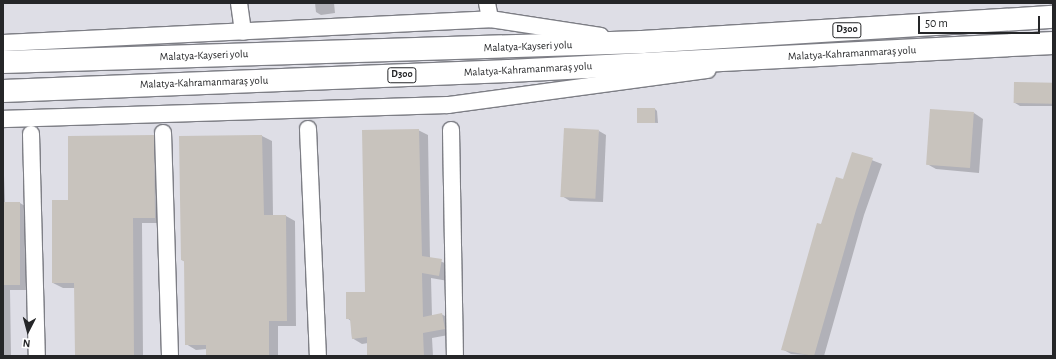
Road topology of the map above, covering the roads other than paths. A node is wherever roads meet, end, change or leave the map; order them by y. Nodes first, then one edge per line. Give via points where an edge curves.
1 (239, 3) edge
2 (487, 3) edge
3 (1053, 17) edge
4 (490, 19) junction
5 (243, 32) junction
6 (642, 42) junction
7 (3, 43) edge
8 (1053, 43) edge
9 (800, 57) junction
10 (3, 62) edge
11 (3, 91) edge
12 (3, 119) edge
13 (308, 129) dead end
14 (451, 130) dead end
15 (163, 133) dead end
16 (32, 134) dead end
17 (37, 356) edge
18 (170, 356) edge
19 (318, 356) edge
20 (455, 356) edge

1 - 5 street
2 - 4 street
3 - 6 highway, Malatya-Kayseri yolu / D300
4 - 5 street
4 - 6 street
5 - 7 street
6 - 10 highway, Malatya-Kayseri yolu / D300
8 - 9 highway, Malatya-Kahramanmaraş yolu / D300
9 - 11 highway, Malatya-Kahramanmaraş yolu / D300
9 - 12 street via 448,105
13 - 19 street
14 - 20 street
15 - 18 street
16 - 17 street

